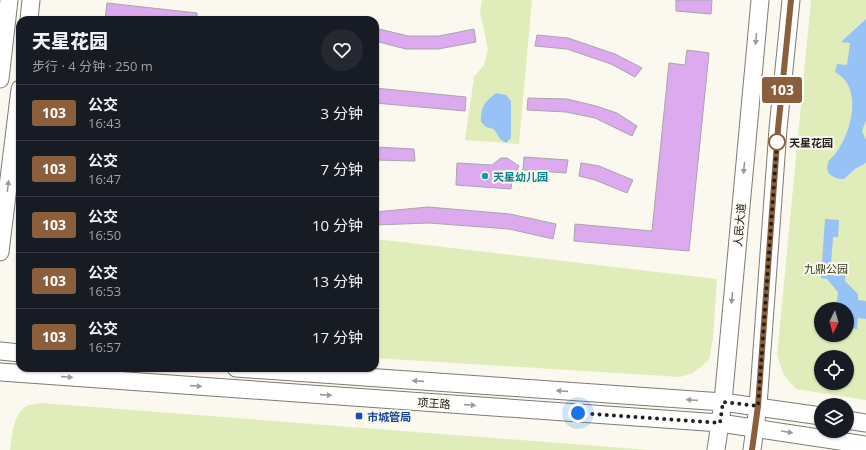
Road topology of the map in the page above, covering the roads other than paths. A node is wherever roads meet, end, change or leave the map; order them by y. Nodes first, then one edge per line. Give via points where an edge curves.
1 (9, 0) edge
2 (31, 0) edge
3 (760, 0) edge
4 (791, 0) edge
5 (29, 16) edge
6 (0, 79) edge
7 (16, 122) edge
8 (0, 252) edge
9 (0, 351) edge
10 (16, 353) edge
11 (0, 372) edge
12 (293, 372) edge
13 (723, 402) junction
14 (758, 406) junction
15 (814, 415) edge
16 (854, 421) edge
17 (720, 423) junction
18 (866, 423) edge
19 (755, 428) junction
20 (866, 445) edge
21 (716, 450) edge
22 (752, 450) edge

1 - 6 main road
2 - 5 main road
3 -> 13 main road, 人民大道
4 - 14 main road via 778,129
8 -> 7 main road
9 - 10 main road
11 -> 17 main road, 项王路
13 -> 12 main road, 项王路
13 - 14 main road, 项王路
13 - 17 main road, 人民大道
14 - 15 main road, 项王路
14 - 19 main road
16 - 18 main road
17 - 19 main road, 项王路
17 - 21 main road, 人民大道
19 -> 20 main road, 项王路
19 - 22 main road

